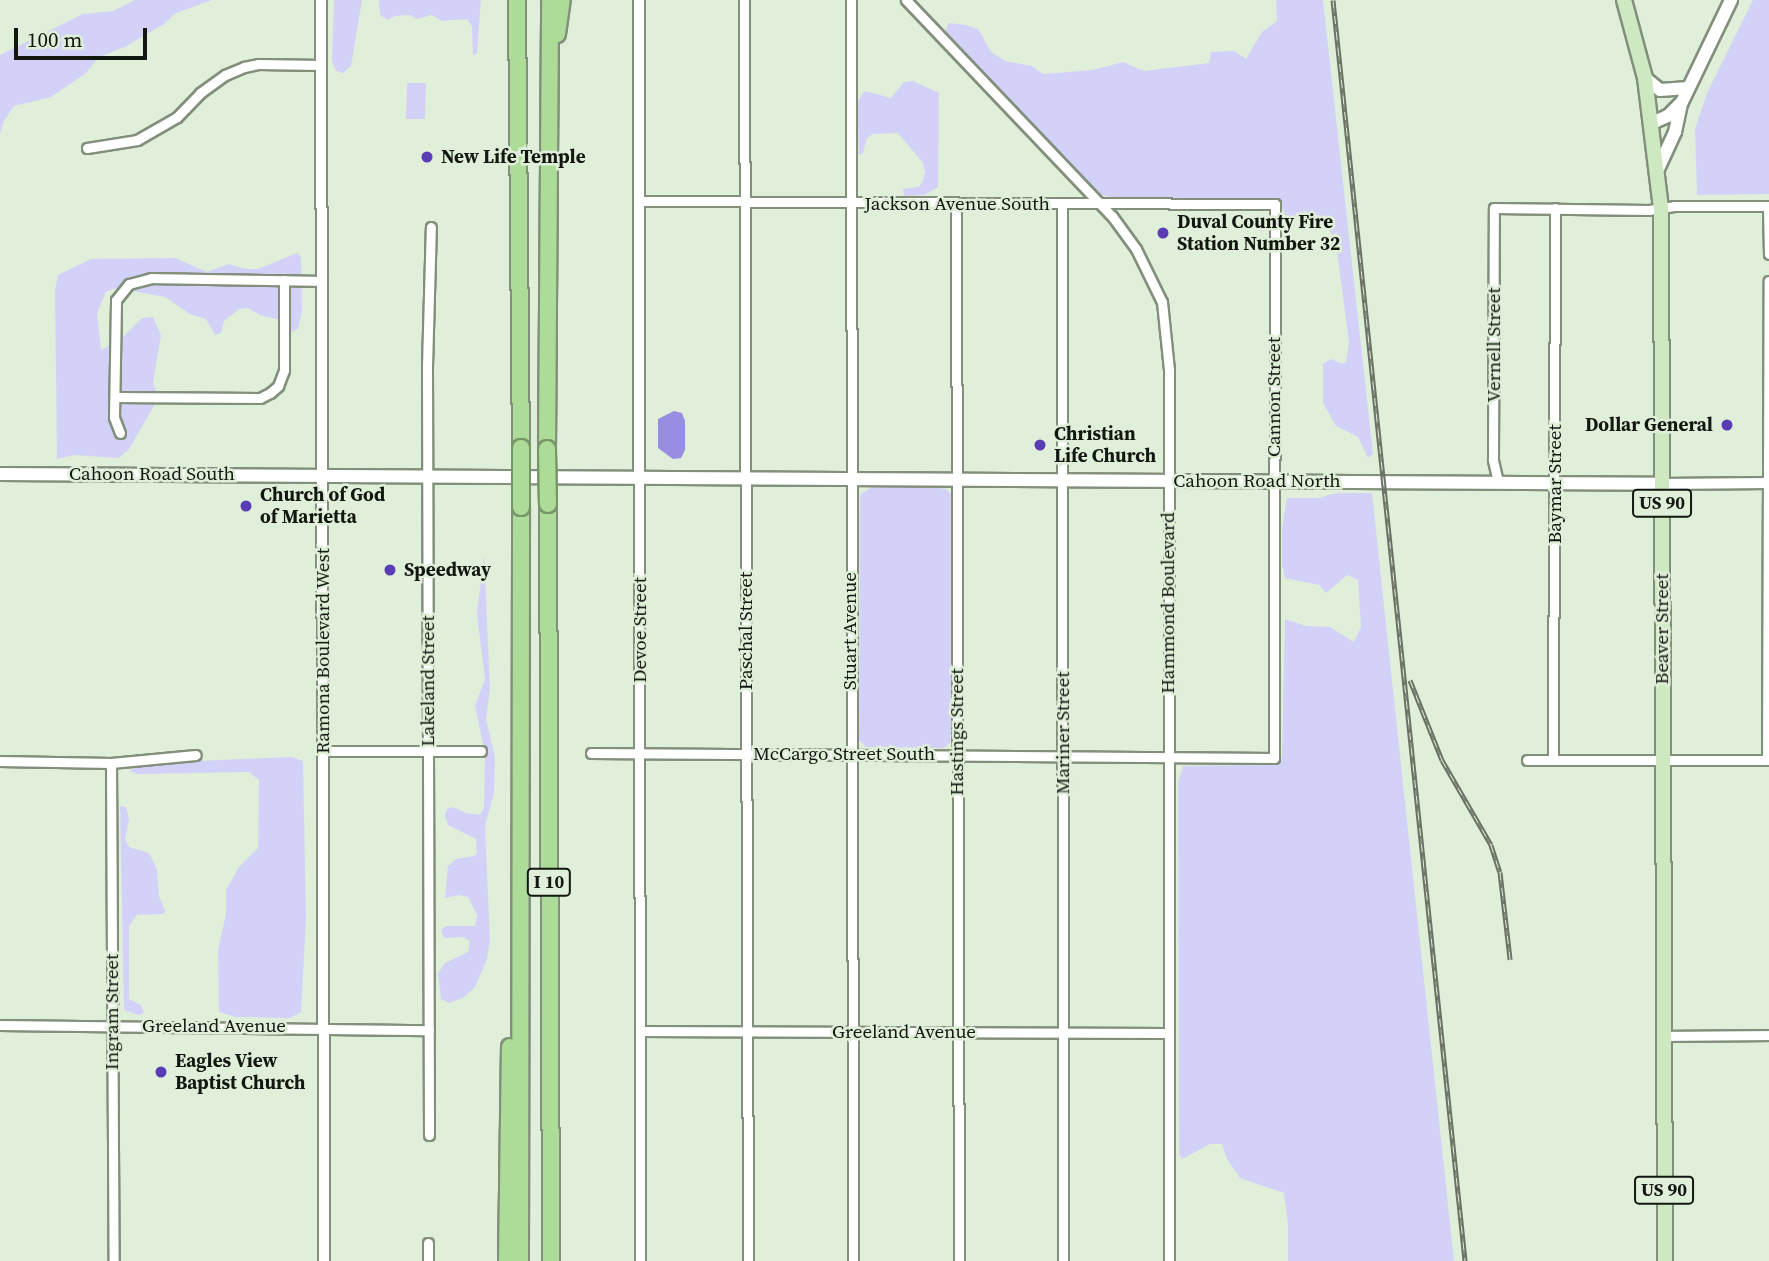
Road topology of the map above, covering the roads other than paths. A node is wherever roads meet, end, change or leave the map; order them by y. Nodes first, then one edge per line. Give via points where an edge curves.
1 (321, 0) edge
2 (515, 0) edge
3 (550, 0) edge
4 (562, 0) edge
5 (639, 0) edge
6 (744, 0) edge
7 (850, 0) edge
8 (906, 0) edge
9 (1624, 0) edge
10 (1731, 0) edge
11 (321, 65) junction
12 (550, 70) junction
13 (1645, 78) junction
14 (1688, 88) junction
15 (1682, 102) junction
16 (1652, 123) junction
17 (87, 148) dead end
18 (1658, 169) junction
19 (639, 201) junction
20 (744, 202) junction
21 (850, 203) junction
22 (956, 204) junction
23 (1062, 204) junction
24 (1275, 204) joint
25 (1099, 205) junction
26 (1768, 206) edge
27 (1555, 208) junction
28 (1661, 208) junction
29 (431, 228) dead end
30 (1769, 254) edge
31 (284, 280) junction
32 (322, 281) junction
33 (1769, 281) edge
34 (115, 397) junction
35 (120, 433) dead end
36 (0, 474) edge
37 (323, 477) junction
38 (428, 477) junction
39 (639, 478) junction
40 (849, 478) junction
41 (744, 479) junction
42 (956, 479) junction
43 (1062, 480) junction
44 (1168, 481) junction
45 (1274, 482) junction
46 (1498, 482) junction
47 (1555, 483) junction
48 (1769, 483) edge
49 (1662, 484) junction
50 (323, 751) junction
51 (429, 751) junction
52 (481, 751) dead end
53 (591, 753) dead end
54 (640, 753) junction
55 (746, 753) junction
56 (851, 754) junction
57 (197, 755) dead end
58 (957, 755) junction
59 (1063, 757) junction
60 (1167, 757) junction
61 (1273, 758) joint
62 (1527, 760) dead end
63 (1553, 760) junction
64 (1768, 760) edge
65 (0, 761) edge
66 (1662, 762) junction
67 (111, 763) junction
68 (521, 934) junction
69 (0, 1025) edge
70 (112, 1026) junction
71 (324, 1027) junction
72 (429, 1030) junction
73 (746, 1030) junction
74 (640, 1031) junction
75 (852, 1032) junction
76 (958, 1032) junction
77 (1064, 1033) junction
78 (1168, 1033) junction
79 (1769, 1035) edge
80 (1664, 1036) junction
81 (429, 1135) dead end
82 (428, 1243) dead end
83 (114, 1261) edge
84 (324, 1261) edge
85 (428, 1261) edge
86 (507, 1261) edge
87 (520, 1261) edge
88 (551, 1261) edge
89 (640, 1261) edge
90 (748, 1261) edge
91 (853, 1261) edge
92 (958, 1261) edge
93 (1063, 1261) edge
94 (1169, 1261) edge
95 (1665, 1261) edge

1 - 11 street, Ramona Boulevard West
2 - 68 highway, I 10, bridge
3 - 12 highway, I 10
4 - 12 highway
5 - 19 street, Devoe Street
6 - 20 street, Paschal Street
7 - 21 street, Stuart Avenue
8 - 25 street, Hammond Boulevard
9 - 13 main road, Beaver Street / US 90
10 - 14 main road
11 - 17 street via 244,68 225,75 177,117 137,140
11 - 32 street, Ramona Boulevard West
12 - 88 highway, I 10, bridge
13 - 14 main road via 1660,90
13 - 16 main road, Beaver Street / US 90
14 - 15 main road
15 - 16 main road
15 - 18 main road via 1675,132
16 - 18 main road, Beaver Street / US 90
18 - 28 main road, Beaver Street / US 90
19 - 20 street, Jackson Avenue South
19 - 39 street, Devoe Street
20 - 21 street, Jackson Avenue South
20 - 41 street, Paschal Street
21 - 22 street, Jackson Avenue South
21 - 40 street, Stuart Avenue
22 - 23 street, Jackson Avenue South
22 - 42 street, Hastings Street
23 - 25 street, Jackson Avenue South
23 - 43 street, Mariner Street
24 - 25 street, Jackson Avenue South
24 - 45 street, Cannon Street
25 - 44 street, Hammond Boulevard via 1136,248 1162,302 1169,348
26 - 28 street
26 - 30 street
27 - 28 street
27 - 46 street, Vernell Street via 1493,208 1493,460
27 - 47 street, Baymar Street
28 - 49 main road, Beaver Street / US 90
29 - 38 street, Lakeland Street
31 - 32 street
31 - 34 street via 151,278 129,284 116,300
31 - 34 street via 284,370 270,393 260,398
32 - 37 street, Ramona Boulevard West
33 - 48 street
34 - 35 street via 114,416
36 - 37 main road, Cahoon Road South
37 - 38 main road, Cahoon Road South
37 - 50 street, Ramona Boulevard West
38 - 39 main road, Cahoon Road South
38 - 51 street, Lakeland Street
39 - 41 main road
39 - 54 street, Devoe Street
40 - 41 main road, Cahoon Road North
40 - 42 main road, Cahoon Road North
40 - 56 street, Stuart Avenue
41 - 55 street, Paschal Street
42 - 43 main road, Cahoon Road North
42 - 58 street, Hastings Street
43 - 44 main road, Cahoon Road North
43 - 59 street, Mariner Street
44 - 45 main road, Cahoon Road North
44 - 60 street, Hammond Boulevard
45 - 46 main road, Cahoon Road North
45 - 61 street, Cannon Street
46 - 47 main road, Cahoon Road North
47 - 49 main road, Cahoon Road North
47 - 63 street, Baymar Street
48 - 49 street, Cahoon Road North
48 - 64 street
49 - 66 main road, Beaver Street / US 90
50 - 51 street
50 - 71 street, Ramona Boulevard West
51 - 52 street
51 - 72 street, Lakeland Street
53 - 54 street, McCargo Street South
54 - 55 street, McCargo Street South
54 - 74 street, Devoe Street
55 - 56 street, McCargo Street South
55 - 73 street, Paschal Street
56 - 58 street, McCargo Street South
56 - 75 street, Stuart Avenue
57 - 67 street
58 - 59 street, McCargo Street South
58 - 76 street, Hastings Street
59 - 60 street, McCargo Street South
59 - 77 street, Mariner Street
60 - 61 street, McCargo Street South
60 - 78 street, Hammond Boulevard
62 - 63 street
63 - 66 street
64 - 66 street
65 - 67 street
66 - 80 main road, Beaver Street / US 90
67 - 70 street, Ingram Street
68 - 86 highway via 513,970
68 - 87 highway, I 10
69 - 70 street, Greeland Avenue
70 - 71 street, Greeland Avenue
70 - 83 street, Ingram Street
71 - 72 street, Greeland Avenue
71 - 84 street, Ramona Boulevard West
72 - 81 street, Lakeland Street
73 - 74 street, Greeland Avenue
73 - 75 street, Greeland Avenue
73 - 90 street, Paschal Street
74 - 89 street, Devoe Street
75 - 76 street, Greeland Avenue
75 - 91 street, Stuart Avenue
76 - 77 street, Greeland Avenue
76 - 92 street, Hastings Street
77 - 78 street, Greeland Avenue
77 - 93 street, Mariner Street
78 - 94 street, Hammond Boulevard
79 - 80 street
80 - 95 main road, Beaver Street / US 90
82 - 85 street

